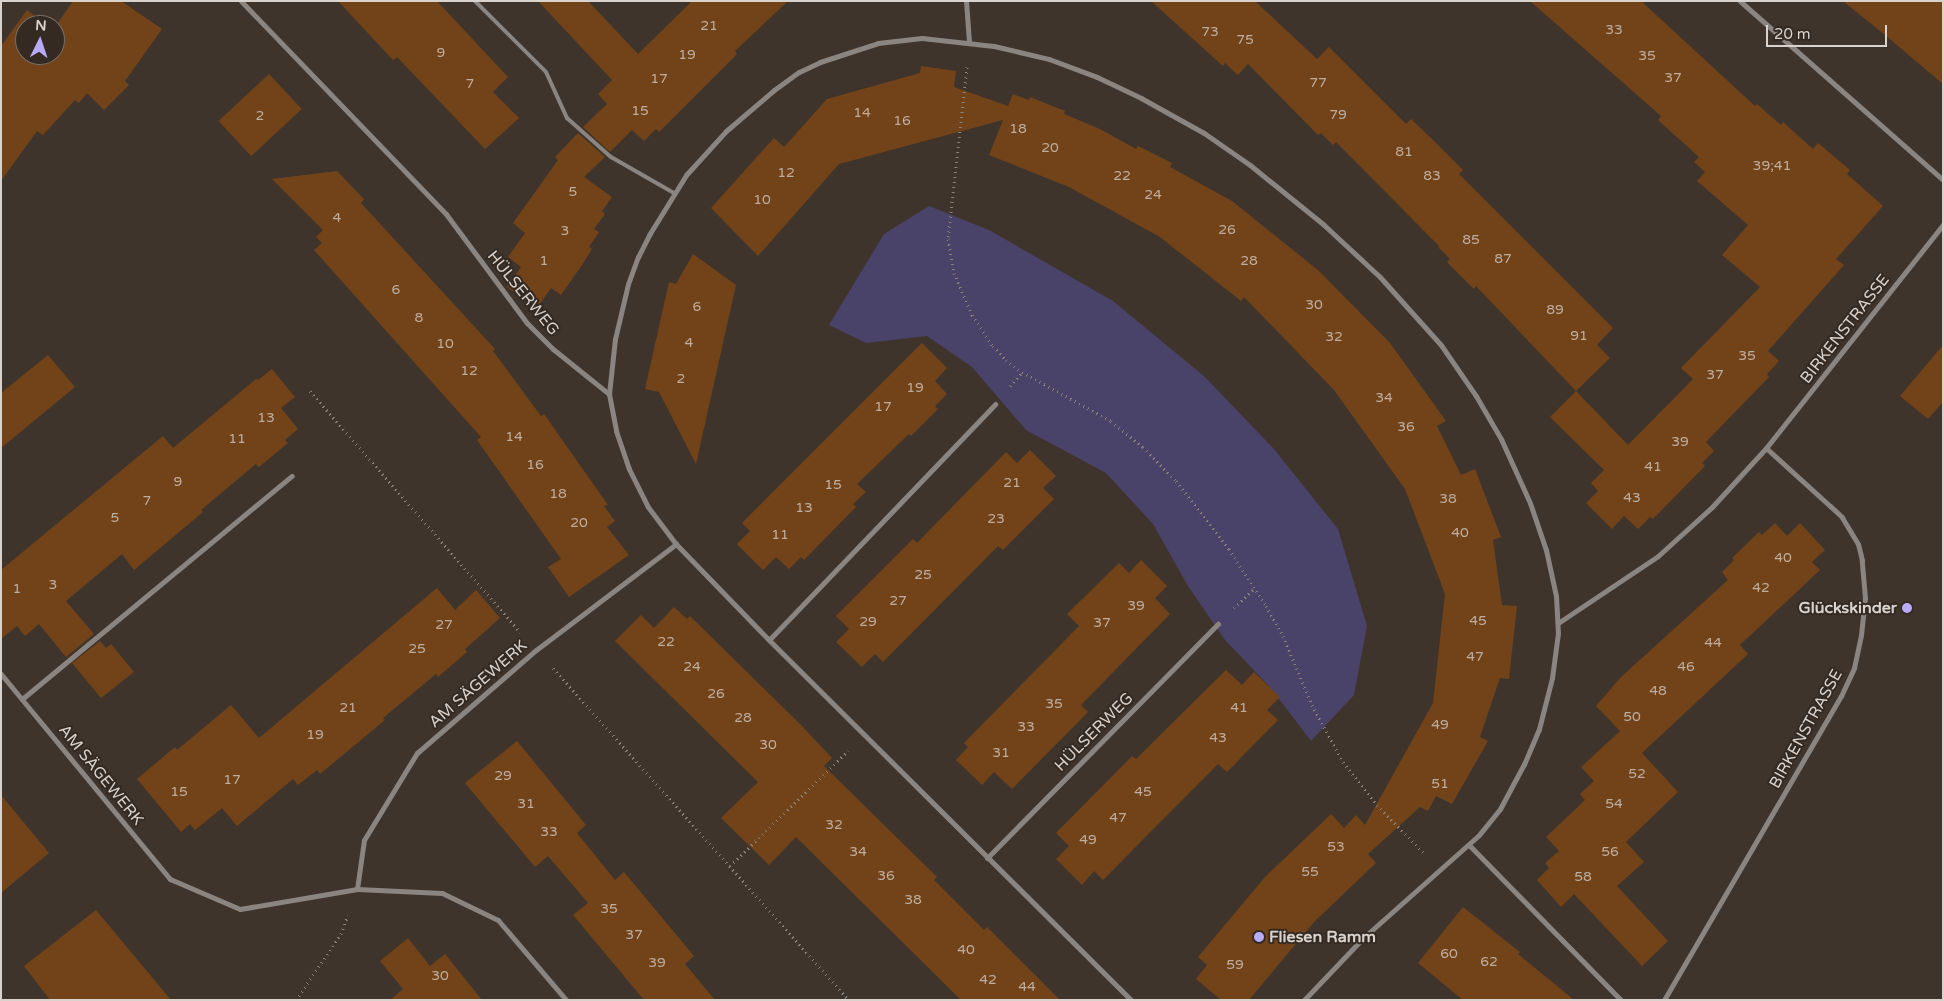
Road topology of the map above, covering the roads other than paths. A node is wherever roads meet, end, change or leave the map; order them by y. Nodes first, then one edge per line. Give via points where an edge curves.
1 (241, 1) edge
2 (475, 1) edge
3 (966, 1) edge
4 (1740, 1) edge
5 (969, 42) junction
6 (1943, 180) edge
7 (674, 194) junction
8 (1943, 225) edge
9 (609, 394) junction
10 (995, 404) dead end
11 (1766, 448) junction
12 (292, 476) dead end
13 (676, 544) junction
14 (1558, 623) junction
15 (1218, 624) dead end
16 (769, 640) junction
17 (1, 674) edge
18 (22, 699) junction
19 (1469, 845) junction
20 (987, 858) junction
21 (357, 889) junction
22 (566, 1000) edge
23 (1131, 1000) edge
24 (1304, 1000) edge
25 (1621, 1000) edge
26 (1664, 1000) edge

1 - 9 street, HÜLSERWEG via 446,214 527,322 553,349
2 - 7 lane via 546,72 567,118 612,157
3 - 5 street
4 - 6 street
5 - 7 street via 922,38 878,43 836,55 806,69 748,110 704,155
5 - 14 street via 1022,52 1083,72 1183,120 1286,192 1361,258 1441,345 1501,439 1530,503 1546,550 1554,577
7 - 9 street via 638,256 628,284 615,339
8 - 11 street, BIRKENSTRASSE
9 - 13 street via 616,432 632,476 648,507
10 - 16 street
11 - 14 street, BIRKENSTRASSE via 1658,556
11 - 26 street, BIRKENSTRASSE via 1842,517 1858,544 1865,598 1862,635 1854,668 1841,696
12 - 18 street
13 - 16 street
13 - 21 street, AM SÄGEWERK via 536,650 417,753 364,840
14 - 19 street via 1552,678 1539,729 1500,809
15 - 20 street, HÜLSERWEG
16 - 20 street
17 - 18 street, AM SÄGEWERK
18 - 21 street, AM SÄGEWERK via 170,879 240,909
19 - 24 street via 1358,943
19 - 25 street
20 - 23 street
21 - 22 street, AM SÄGEWERK via 442,893 498,920

